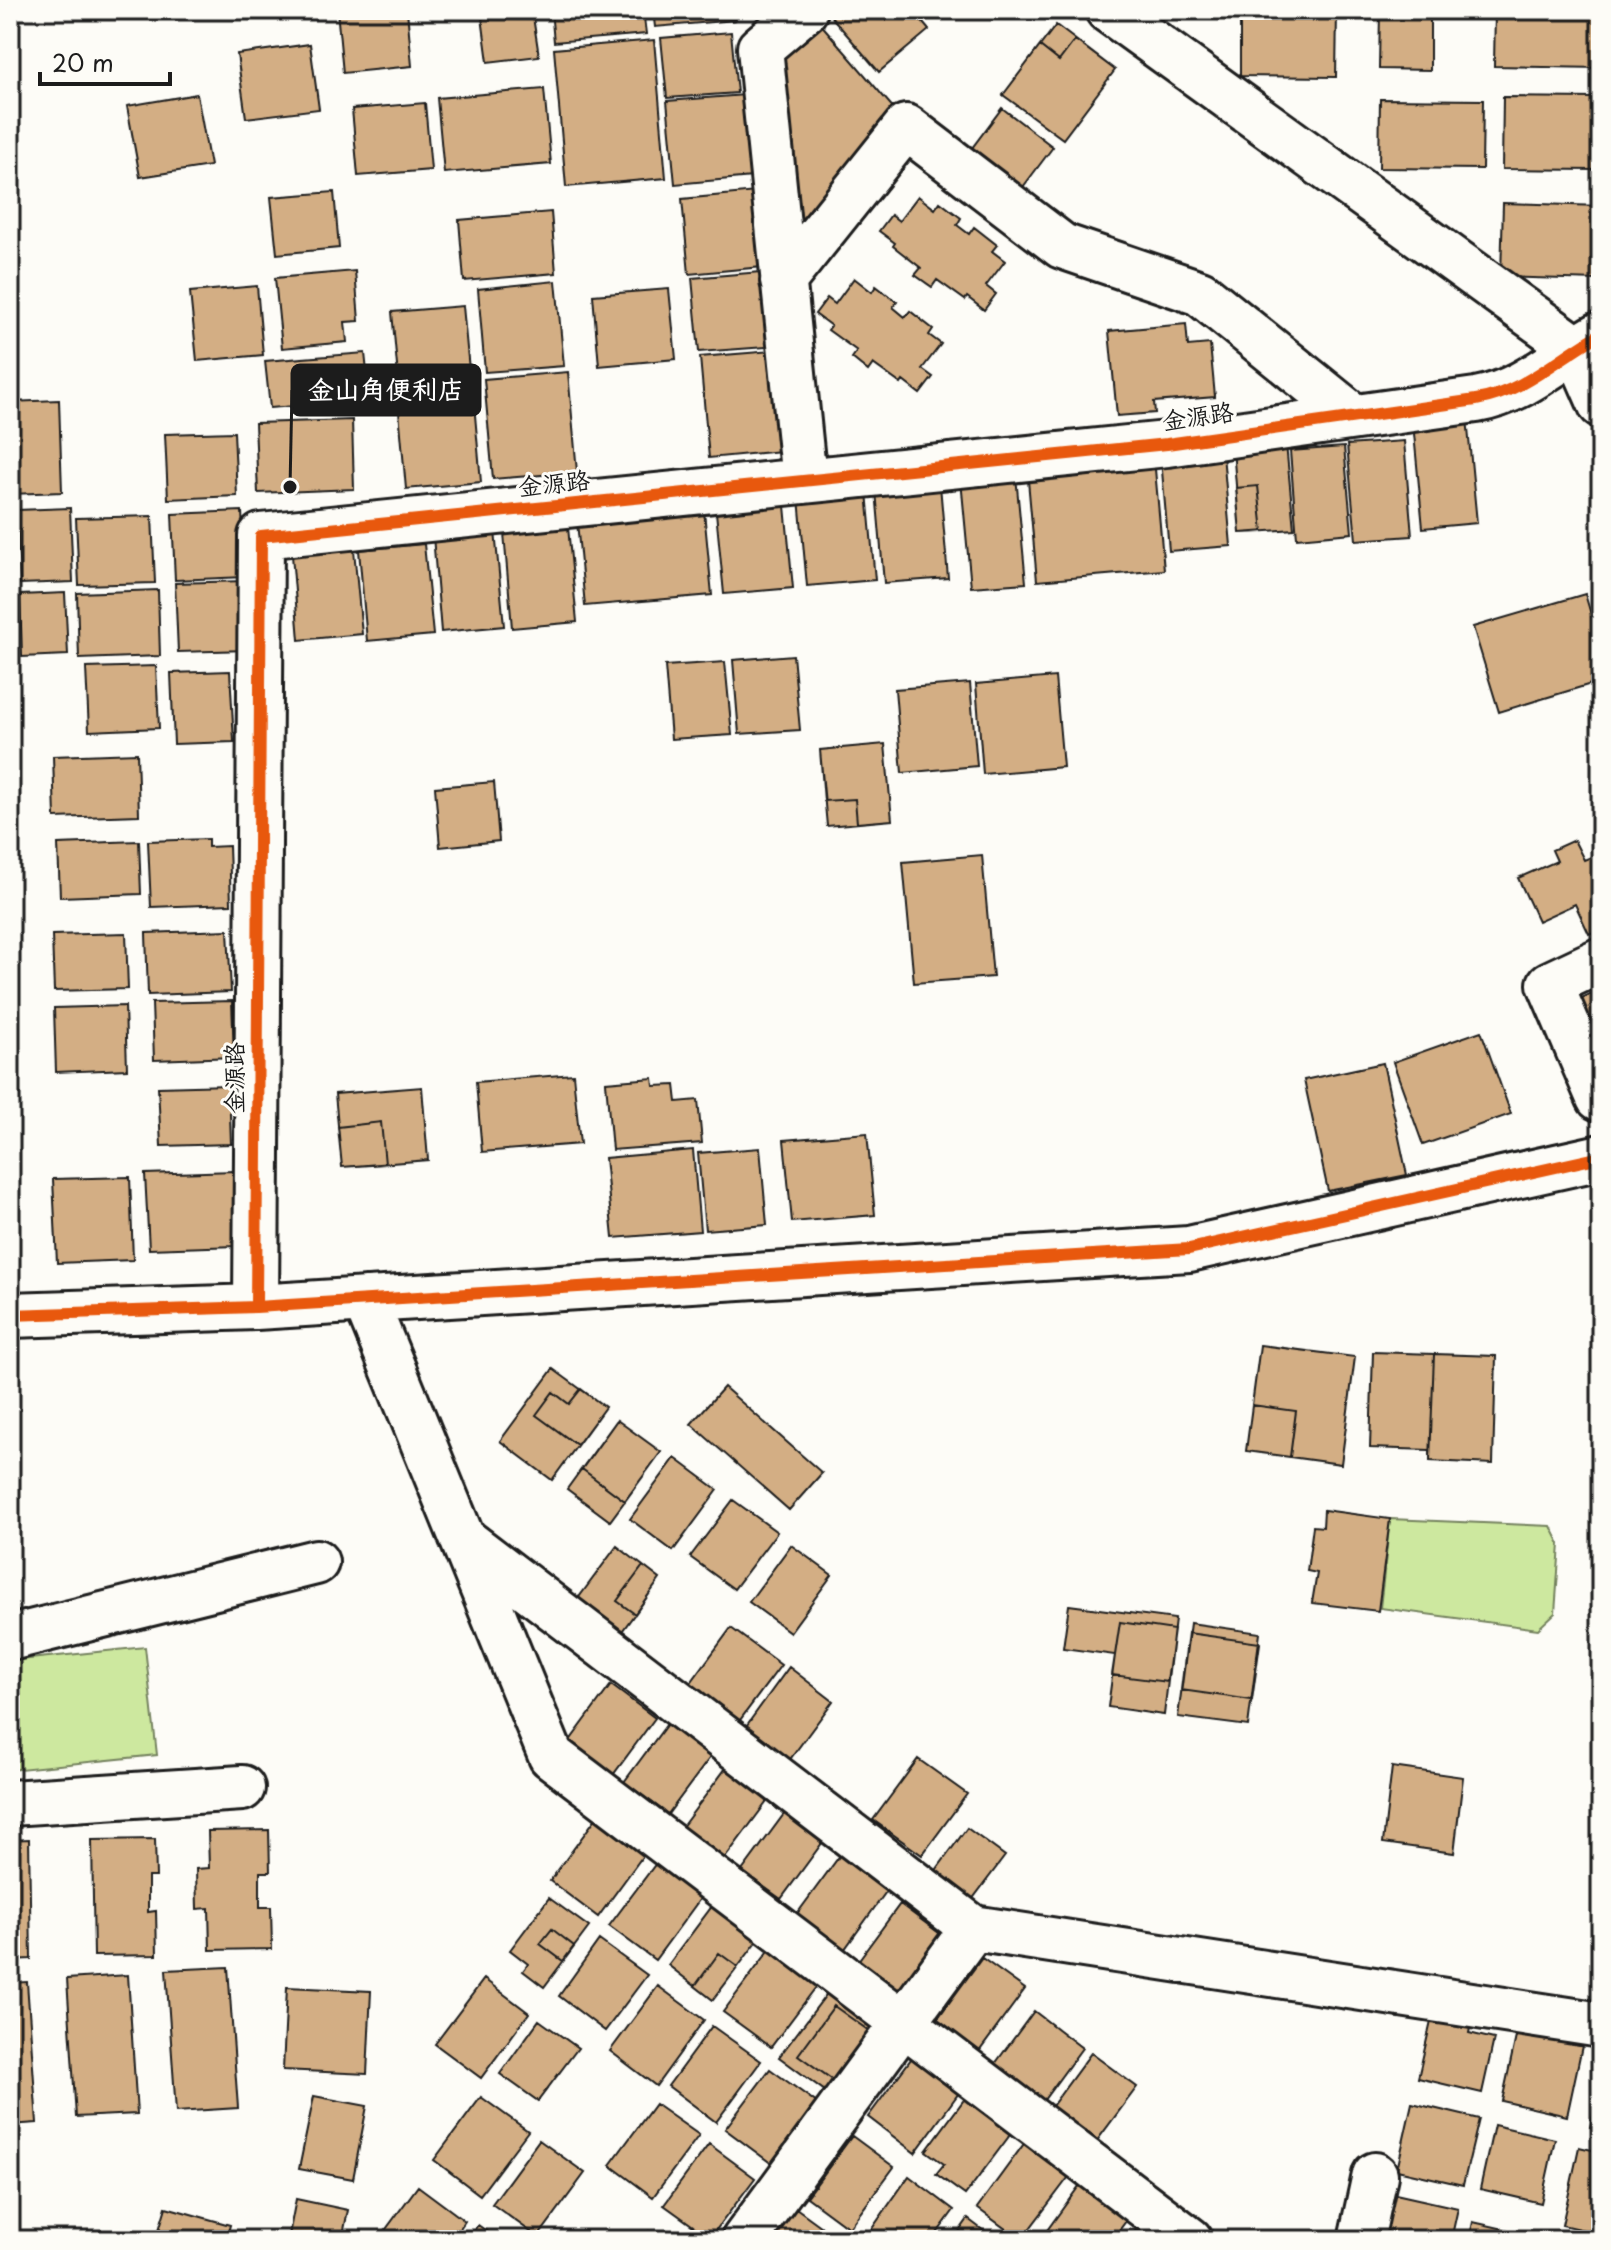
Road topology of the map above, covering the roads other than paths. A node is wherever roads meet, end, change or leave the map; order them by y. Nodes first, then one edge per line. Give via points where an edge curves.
1 (805, 10) edge
2 (1108, 10) edge
3 (783, 281) junction
4 (1588, 341) edge
5 (1601, 405) edge
6 (1354, 417) junction
7 (804, 481) junction
8 (1601, 960) edge
9 (1601, 1097) edge
10 (1601, 1157) edge
11 (365, 1300) junction
12 (256, 1307) junction
13 (10, 1315) edge
14 (463, 1539) junction
15 (316, 1562) dead end
16 (10, 1638) edge
17 (242, 1788) dead end
18 (10, 1803) edge
19 (973, 1928) junction
20 (903, 2023) junction
21 (1601, 2025) edge
22 (1375, 2175) dead end
23 (744, 2240) edge
24 (1190, 2240) edge
25 (1361, 2240) edge

1 - 3 street via 760,48
2 - 4 street
3 - 6 street via 906,127 1062,246 1200,293
3 - 7 street
4 - 5 street
4 - 6 street, 金源路 via 1535,377 1493,397
6 - 7 street, 金源路 via 1167,444
7 - 12 street, 金源路 via 261,536
8 - 9 street via 1550,984
10 - 11 street via 1189,1249
11 - 12 street
11 - 14 street
12 - 13 street
14 - 19 street
14 - 20 street via 551,1756
15 - 16 street
17 - 18 street
19 - 20 street
19 - 21 street
20 - 23 street
20 - 24 street
22 - 25 street

